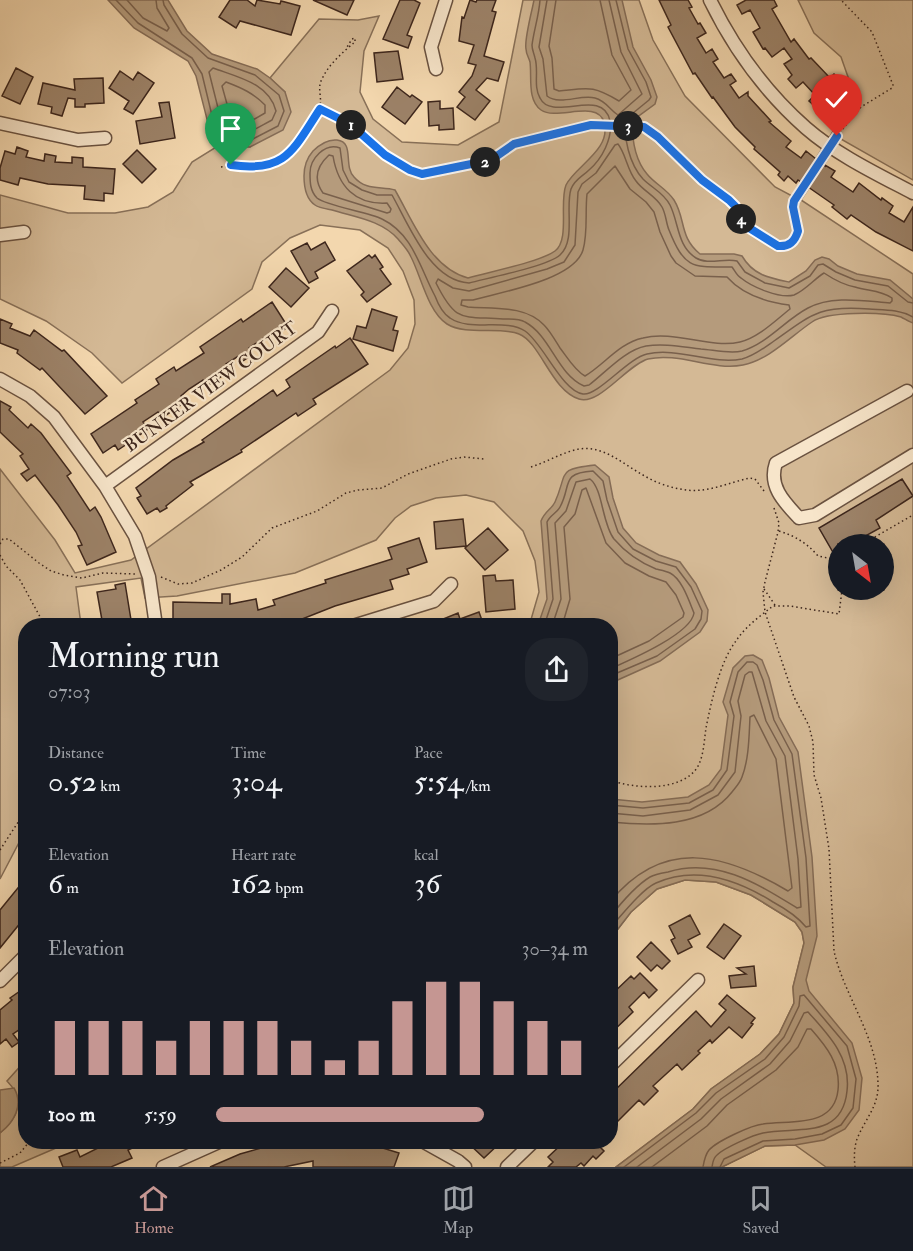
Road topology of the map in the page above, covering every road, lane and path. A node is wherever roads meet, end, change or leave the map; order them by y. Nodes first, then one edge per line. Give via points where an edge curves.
1 (446, 0) edge
2 (710, 0) edge
3 (841, 0) edge
4 (347, 47) dead end
5 (436, 69) dead end
6 (320, 109) junction
7 (0, 123) edge
8 (105, 138) dead end
9 (831, 145) junction
10 (221, 167) dead end
11 (913, 193) edge
12 (24, 232) dead end
13 (0, 235) edge
14 (332, 311) dead end
15 (0, 379) edge
16 (911, 390) edge
17 (913, 455) edge
18 (484, 459) dead end
19 (531, 467) dead end
20 (105, 486) junction
21 (769, 497) dead end
22 (772, 502) dead end
23 (913, 515) edge
24 (778, 530) junction
25 (880, 534) edge
26 (0, 544) edge
27 (0, 555) edge
28 (828, 558) edge
29 (137, 574) dead end
30 (160, 577) dead end
31 (451, 584) dead end
32 (764, 588) junction
33 (841, 600) edge
34 (776, 606) junction
35 (765, 612) junction
36 (41, 618) edge
37 (155, 618) edge
38 (379, 618) edge
39 (618, 783) edge
40 (18, 822) edge
41 (0, 850) edge
42 (18, 963) edge
43 (698, 980) dead end
44 (0, 981) edge
45 (618, 1058) edge
46 (24, 1149) edge
47 (203, 1149) edge
48 (437, 1149) edge
49 (526, 1149) edge
50 (0, 1163) edge
51 (163, 1167) edge
52 (465, 1167) edge
53 (507, 1167) edge
54 (855, 1167) edge

1 - 5 street via 431,47
2 - 9 street via 745,62 807,129
3 - 9 path via 872,32 893,85 861,107
4 - 6 path via 322,78
6 - 9 path via 350,124 385,155 422,174 491,160 514,144 591,125 644,127 729,200 743,224 785,247 798,231 794,201
6 - 10 path via 284,159 259,168
7 - 8 street via 78,141
9 - 11 street
12 - 13 street
14 - 20 street, BUNKER VIEW COURT via 318,333
15 - 20 street via 30,396 54,417
16 - 17 street via 777,463 773,472 775,486 799,518 815,515
18 - 30 path via 451,459 382,488 346,493 317,511 272,528 242,557 192,583 178,584
19 - 21 path via 580,449 591,449 673,487 700,490 755,478
20 - 37 street via 135,536 149,577
22 - 24 path
23 - 25 path
24 - 28 path via 801,540 818,556
24 - 32 path
26 - 29 path via 9,539 45,567 72,577 113,572
27 - 36 path via 20,580
31 - 38 street via 434,601
32 - 34 path
32 - 35 path
33 - 34 path via 839,614
34 - 35 path
35 - 39 path via 733,644 717,682 701,760 691,775 655,786
35 - 54 path via 794,697 812,734 814,775 829,849 834,951 877,1073 878,1098 858,1138
40 - 41 path
42 - 44 street
43 - 45 street
46 - 50 path
47 - 51 street
48 - 52 street
49 - 53 street

